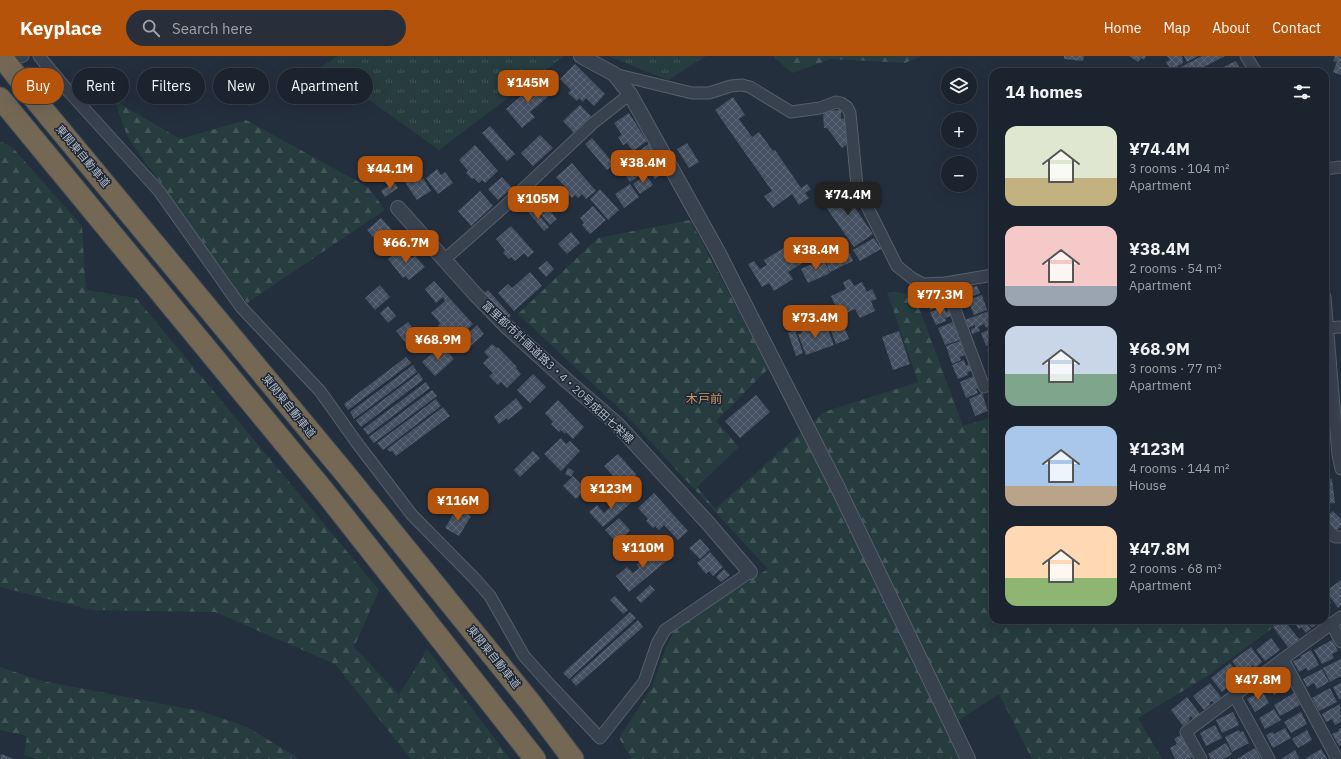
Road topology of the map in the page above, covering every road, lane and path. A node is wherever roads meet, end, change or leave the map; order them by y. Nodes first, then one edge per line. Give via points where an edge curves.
1 (15, 56) edge
2 (39, 56) edge
3 (581, 56) edge
4 (1246, 56) edge
5 (1254, 68) edge
6 (614, 74) junction
7 (630, 94) junction
8 (0, 98) edge
9 (1341, 167) edge
10 (1329, 168) edge
11 (398, 208) dead end
12 (444, 260) junction
13 (989, 276) edge
14 (945, 284) junction
15 (1341, 327) edge
16 (1329, 328) edge
17 (1329, 351) edge
18 (984, 387) dead end
19 (1341, 469) edge
20 (1329, 531) edge
21 (1341, 537) edge
22 (750, 572) joint
23 (1341, 617) edge
24 (1331, 623) junction
25 (1341, 642) edge
26 (1283, 659) junction
27 (1234, 695) junction
28 (535, 759) edge
29 (573, 759) edge
30 (968, 759) edge
31 (1201, 759) edge
32 (1269, 759) edge
33 (1337, 759) edge

1 - 29 highway, 東関東自動車道 via 37,102 307,428 530,702
2 - 22 street via 159,190 242,307 320,391 412,515 490,596 524,656 600,738 644,682 664,630
3 - 6 street
4 - 5 street
6 - 7 street
6 - 14 street via 692,93 709,93 731,86 746,86 791,112 841,103 850,113 857,186 896,266 923,284
7 - 12 street via 592,124
7 - 30 street via 726,267 837,486
8 - 28 highway via 324,490
9 - 10 street
11 - 12 street, 富里都市計画道路3・4・20号成田七栄線
12 - 22 street, 富里都市計画道路3・4・20号成田七栄線 via 506,326 617,424
13 - 14 street
14 - 18 street
15 - 16 street
17 - 19 street
20 - 21 street via 1335,537
23 - 24 street
24 - 25 street
24 - 26 street
26 - 27 street
26 - 33 street
27 - 31 street via 1186,732
27 - 32 street

